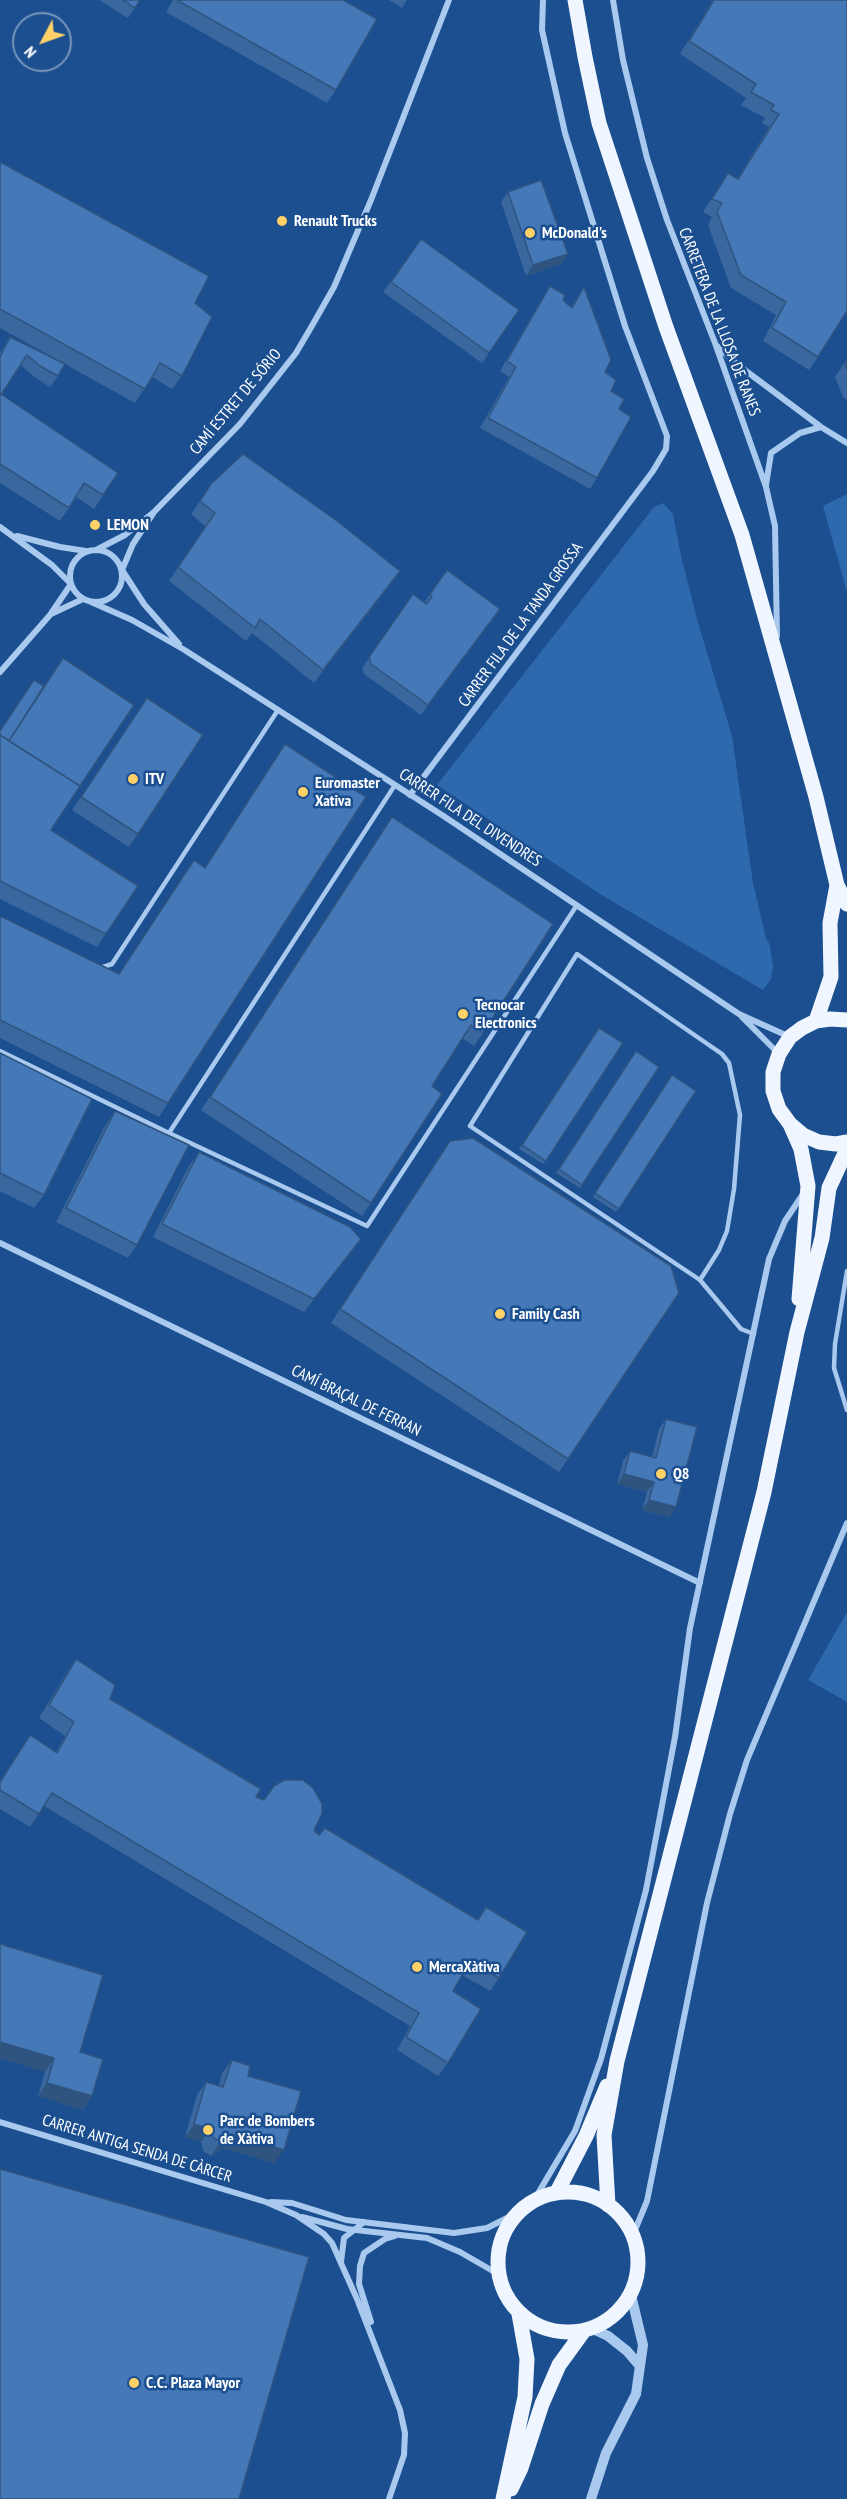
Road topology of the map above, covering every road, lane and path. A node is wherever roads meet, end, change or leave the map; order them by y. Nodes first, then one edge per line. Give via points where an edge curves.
1 (575, 0) edge
2 (614, 0) edge
3 (449, 1) edge
4 (541, 2) edge
5 (715, 343) junction
6 (821, 427) junction
7 (847, 443) edge
8 (766, 488) junction
9 (154, 512) junction
10 (0, 527) edge
11 (14, 536) junction
12 (96, 550) junction
13 (88, 551) junction
14 (122, 570) junction
15 (71, 584) junction
16 (83, 599) junction
17 (91, 602) junction
18 (50, 615) junction
19 (183, 649) junction
20 (777, 655) junction
21 (0, 672) edge
22 (278, 711) junction
23 (394, 785) junction
24 (410, 795) junction
25 (837, 885) junction
26 (847, 904) edge
27 (578, 905) junction
28 (90, 963) edge
29 (739, 1014) junction
30 (847, 1020) edge
31 (816, 1021) junction
32 (790, 1037) junction
33 (0, 1051) edge
34 (779, 1054) junction
35 (790, 1124) junction
36 (169, 1132) junction
37 (847, 1142) edge
38 (847, 1149) edge
39 (808, 1186) junction
40 (0, 1243) edge
41 (847, 1270) edge
42 (700, 1280) junction
43 (797, 1332) junction
44 (754, 1334) junction
45 (847, 1410) edge
46 (847, 1523) edge
47 (700, 1583) junction
48 (617, 2061) junction
49 (0, 2122) edge
50 (557, 2192) junction
51 (534, 2200) junction
52 (266, 2202) junction
53 (609, 2205) junction
54 (515, 2214) junction
55 (296, 2215) junction
56 (364, 2222) junction
57 (354, 2230) junction
58 (401, 2235) junction
59 (633, 2235) junction
60 (341, 2264) junction
61 (498, 2274) junction
62 (631, 2295) junction
63 (519, 2314) junction
64 (588, 2330) junction
65 (376, 2343) junction
66 (639, 2365) junction
67 (389, 2499) edge
68 (504, 2499) edge
69 (591, 2499) edge

1 - 20 main road via 592,93 620,190 742,535
2 - 5 street, CARRETERA DE LA LLOSA DE RANES via 623,60 646,158
3 - 9 street, CAMÍ ESTRET DE SÓRIO via 371,200 314,324 240,424
4 - 24 street, CARRER FILA DE LA TANDA GROSSA via 548,64 582,192 625,326 667,436 666,449
5 - 6 street via 738,366
5 - 8 street, CARRETERA DE LA LLOSA DE RANES
6 - 7 street
6 - 8 street via 800,434 771,453
8 - 20 street, CARRETERA DE LA LLOSA DE RANES via 776,526
9 - 12 street, CAMÍ ESTRET DE SÓRIO via 125,535
9 - 14 street, CAMÍ ESTRET DE SÓRIO
10 - 11 street
11 - 13 street
11 - 15 street
12 - 13 street
12 - 14 street via 112,556
13 - 15 street via 71,568
14 - 17 street via 115,594
14 - 19 street, CARRER FILA DEL DIVENDRES via 144,604
15 - 16 street
15 - 18 street
16 - 17 street
16 - 18 street
17 - 19 street, CARRER FILA DEL DIVENDRES
18 - 21 street
19 - 22 street, CARRER FILA DEL DIVENDRES
20 - 25 main road
22 - 23 street, CARRER FILA DEL DIVENDRES
22 - 28 lane via 112,964 100,968
23 - 24 street, CARRER FILA DEL DIVENDRES
23 - 36 lane
24 - 27 street, CARRER FILA DEL DIVENDRES
25 - 26 main road
25 - 31 main road via 830,924 831,977
27 - 29 street, CARRER FILA DEL DIVENDRES
27 - 36 lane via 367,1226
29 - 32 street, CARRER FILA DEL DIVENDRES
29 - 34 street, CARRER FILA DEL DIVENDRES
30 - 31 main road
31 - 32 main road
32 - 34 main road
33 - 36 lane
34 - 35 main road via 773,1072 773,1091
35 - 37 main road via 819,1142
35 - 39 main road via 801,1149
38 - 43 main road via 829,1188 822,1238
39 - 43 main road
39 - 44 street via 769,1259
40 - 47 street, CAMÍ BRAÇAL DE FERRAN
41 - 45 lane via 834,1368
42 - 42 lane via 470,1126 577,954 722,1054 729,1063 740,1115 734,1189 727,1232
42 - 44 lane via 741,1329
43 - 48 main road via 764,1492
44 - 47 street
46 - 59 street via 747,1760 730,1814 707,1902 647,2200
47 - 51 street via 646,1890 601,2059 575,2131
48 - 50 main road via 586,2136
48 - 53 main road via 604,2135
49 - 52 street, CARRER ANTIGA SENDA DE CÀRCER
50 - 51 main road
50 - 53 main road via 584,2194
51 - 54 main road
52 - 55 street
52 - 56 street via 292,2204
53 - 59 main road
54 - 56 street via 487,2228 454,2234
54 - 61 main road via 500,2242
55 - 57 street
55 - 60 street via 324,2234
56 - 57 street
57 - 58 street
57 - 60 street via 344,2238
58 - 61 street via 427,2238
58 - 65 street via 374,2245 364,2253 360,2266 359,2284
59 - 62 main road via 638,2255
60 - 65 street
61 - 63 main road via 505,2296
62 - 64 main road via 608,2321
62 - 66 street via 643,2344
63 - 64 main road via 538,2327 560,2333
63 - 68 main road via 527,2359 525,2397
64 - 66 street via 608,2336
64 - 68 main road via 560,2366 542,2404 521,2468
65 - 67 street via 405,2433 405,2455
66 - 69 street via 636,2394 606,2453

